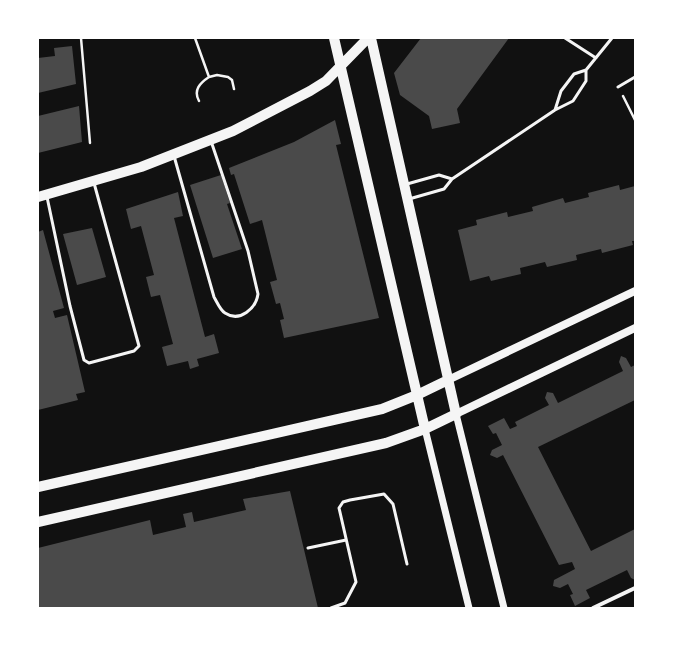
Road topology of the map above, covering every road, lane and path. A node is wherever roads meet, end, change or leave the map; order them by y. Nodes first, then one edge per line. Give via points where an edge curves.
1 (81, 38) edge
2 (194, 38) edge
3 (334, 38) edge
4 (370, 38) edge
5 (565, 38) edge
6 (612, 38) edge
7 (596, 58) junction
8 (341, 67) junction
9 (586, 70) junction
10 (209, 77) junction
11 (635, 77) edge
12 (618, 87) joint
13 (234, 89) dead end
14 (199, 101) dead end
15 (555, 110) junction
16 (635, 120) edge
17 (211, 140) junction
18 (90, 143) dead end
19 (173, 154) junction
20 (452, 179) junction
21 (93, 181) junction
22 (404, 185) junction
23 (42, 196) edge
24 (408, 200) junction
25 (635, 291) edge
26 (635, 328) edge
27 (448, 380) junction
28 (417, 395) junction
29 (456, 414) junction
30 (425, 429) junction
31 (38, 487) edge
32 (38, 522) edge
33 (346, 540) junction
34 (308, 548) dead end
35 (407, 564) dead end
36 (635, 588) edge
37 (331, 608) edge
38 (469, 608) edge
39 (504, 608) edge
40 (593, 608) edge

1 - 18 path
2 - 10 path
3 - 8 main road
4 - 8 main road
4 - 22 main road
5 - 7 lane
6 - 7 lane
7 - 9 lane
8 - 17 main road via 310,91
8 - 28 main road
9 - 15 lane via 574,74 561,91
9 - 15 lane via 586,81 572,101
10 - 13 path via 228,76
10 - 14 path via 197,88
11 - 12 lane
12 - 16 path
15 - 20 lane
17 - 19 main road
17 - 19 lane via 248,251 258,294 258,301 247,313 235,316 225,313 214,297
19 - 21 main road via 141,167
20 - 22 lane via 439,175
20 - 24 lane via 444,189
21 - 23 main road
21 - 23 lane via 139,346 134,352 89,363 84,360
22 - 24 main road
24 - 27 main road
25 - 27 main road
26 - 29 main road
27 - 28 main road
27 - 29 main road
28 - 30 main road
28 - 31 main road via 382,409
29 - 30 main road
29 - 39 street
30 - 32 main road via 386,443
30 - 38 street
33 - 34 lane
33 - 35 lane via 339,508 343,502 384,494 393,504
33 - 37 lane via 356,582 345,603
36 - 40 street

